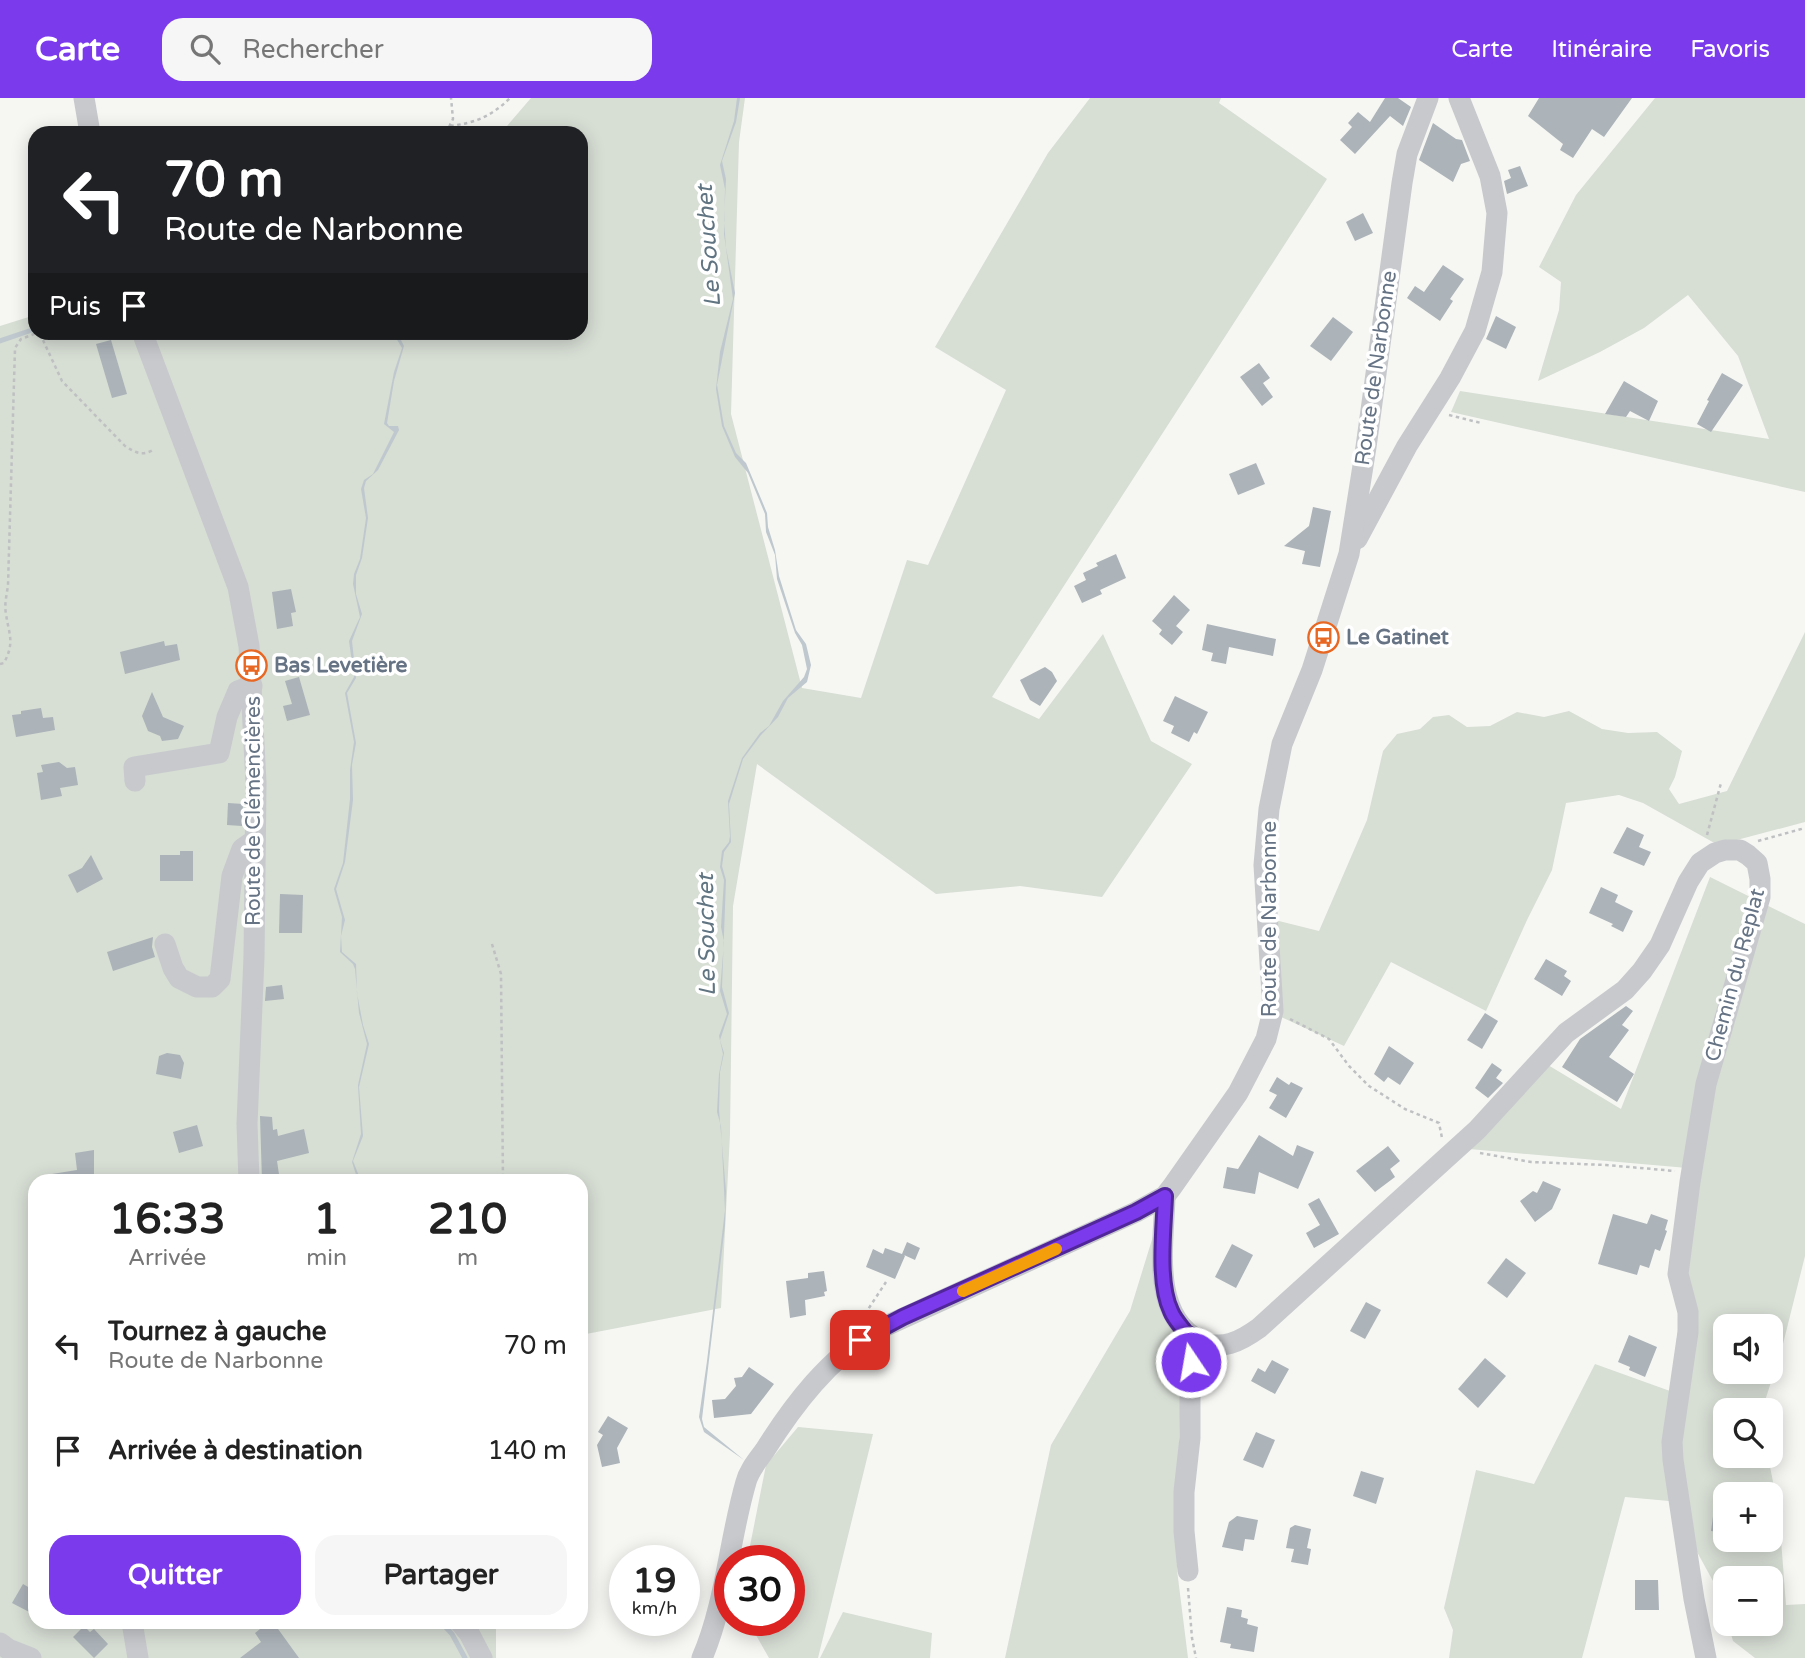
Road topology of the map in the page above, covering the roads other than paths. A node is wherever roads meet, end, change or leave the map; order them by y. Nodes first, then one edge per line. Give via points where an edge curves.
1 (84, 98) edge
2 (1428, 98) edge
3 (1458, 98) edge
4 (89, 126) edge
5 (145, 340) edge
6 (1349, 554) junction
7 (252, 686) junction
8 (135, 781) dead end
9 (255, 839) junction
10 (165, 944) dead end
11 (249, 1174) edge
12 (1165, 1196) junction
13 (1190, 1335) junction
14 (1188, 1571) road end
15 (133, 1629) edge
16 (466, 1629) edge
17 (0, 1643) edge
18 (32, 1658) edge
19 (138, 1658) edge
20 (482, 1658) edge
21 (702, 1658) edge
22 (1706, 1658) edge

1 - 4 street
2 - 6 street, Route de Narbonne via 1407,154
3 - 6 street via 1490,176 1497,213 1492,272 1475,331
5 - 7 street, Route de Clémencières via 238,587
6 - 12 street, Route de Narbonne via 1312,670 1282,744 1269,809 1264,865 1273,1011 1266,1039 1238,1093
7 - 8 street via 238,691 219,753 134,767
7 - 9 street, Route de Clémencières
9 - 10 street via 242,849 232,876 220,979 212,987 197,987 179,978
9 - 11 street, Route de Clémencières
12 - 13 street via 1166,1297 1171,1312
12 - 21 street, Route de Narbonne via 903,1317 860,1340 825,1372 790,1410 747,1477 718,1610
13 - 14 street via 1190,1438 1184,1505
13 - 22 street, Chemin du Replat via 1218,1346 1240,1341 1259,1328 1477,1130 1566,1033 1625,990 1660,945 1702,862 1725,850 1740,850 1756,863 1760,897 1706,1084 1678,1275 1688,1332 1672,1460
15 - 19 street
16 - 20 street
17 - 18 street

